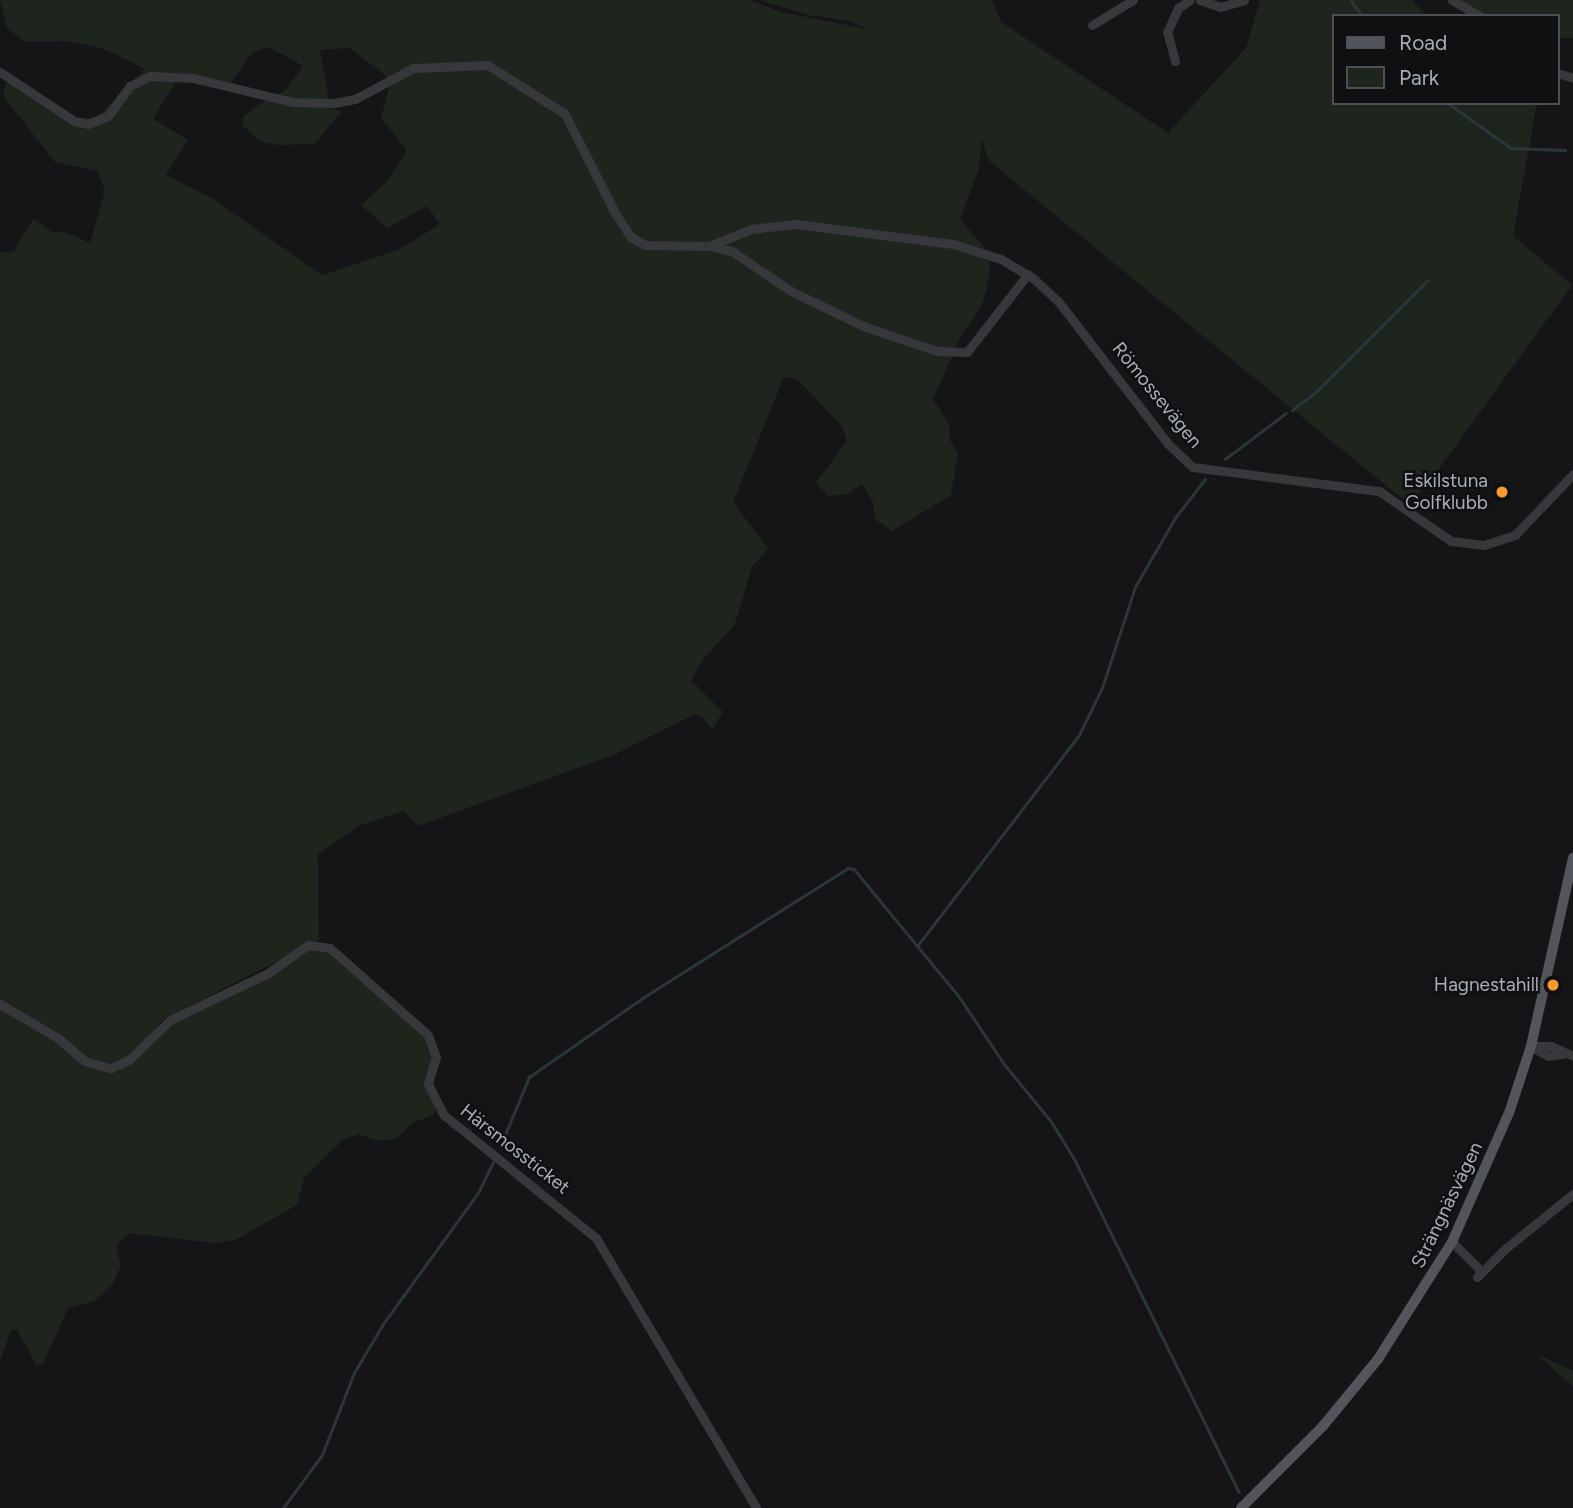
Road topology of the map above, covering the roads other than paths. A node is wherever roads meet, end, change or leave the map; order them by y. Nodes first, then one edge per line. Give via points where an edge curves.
1 (1132, 0) edge
2 (1190, 0) edge
3 (1200, 0) edge
4 (1244, 0) edge
5 (1452, 0) edge
6 (1476, 14) edge
7 (1092, 25) dead end
8 (1175, 61) dead end
9 (0, 72) edge
10 (709, 246) junction
11 (1027, 274) junction
12 (1573, 474) edge
13 (1573, 858) edge
14 (0, 1004) edge
15 (1531, 1046) junction
16 (1568, 1055) edge
17 (1573, 1194) edge
18 (1452, 1242) junction
19 (756, 1508) edge
20 (1241, 1508) edge

1 - 7 street
2 - 8 street via 1178,8 1167,32
3 - 4 street via 1220,7
5 - 6 street
9 - 10 street via 74,121 88,124 108,116 130,86 150,76 193,78 292,102 334,103 355,99 413,68 441,63 495,66 570,120 591,172 631,237 655,246
10 - 11 street, Römossevägen via 751,229 824,227 953,244 1001,259
10 - 11 street via 741,255 781,286 863,326 937,351 967,352
11 - 12 street, Römossevägen via 1072,316 1168,444 1193,467 1379,491 1439,536 1472,545 1502,540 1526,527
13 - 15 main road, Strängnäsvägen
14 - 19 street, Härsmossticket via 58,1038 85,1061 111,1068 130,1059 170,1020 268,973 308,945 330,948 428,1035 436,1057 428,1084 444,1115 596,1238
15 - 16 street via 1548,1056
15 - 18 main road, Strängnäsvägen via 1509,1114
17 - 18 street via 1479,1274
18 - 20 main road, Strängnäsvägen via 1378,1359 1323,1426

